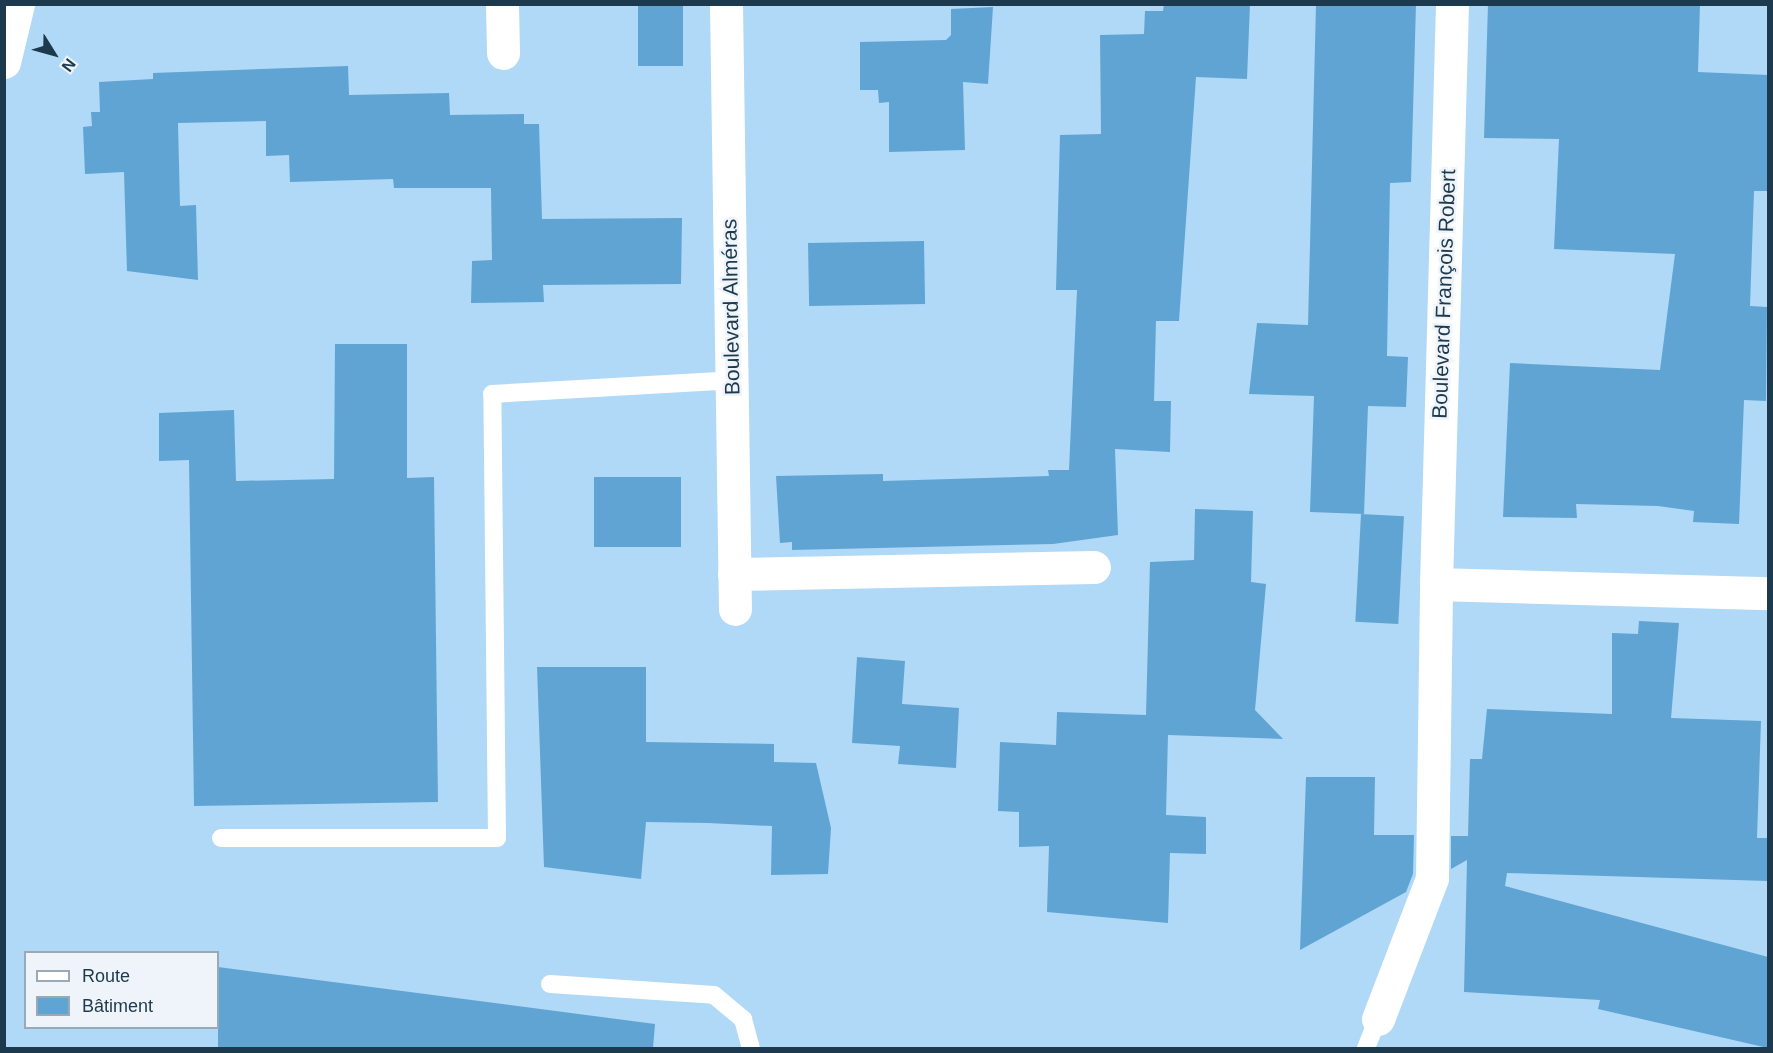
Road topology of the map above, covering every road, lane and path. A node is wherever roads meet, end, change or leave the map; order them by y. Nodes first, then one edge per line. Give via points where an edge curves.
1 (18, 4) edge
2 (502, 4) edge
3 (726, 4) edge
4 (1452, 4) edge
5 (503, 53) dead end
6 (4, 62) edge
7 (732, 380) junction
8 (1094, 567) dead end
9 (734, 574) junction
10 (1436, 584) junction
11 (1768, 593) edge
12 (735, 609) dead end
13 (221, 838) dead end
14 (550, 984) dead end
15 (1372, 1034) edge
16 (751, 1048) edge

1 - 6 street
2 - 5 street
3 - 7 street, Boulevard Alméras
4 - 10 street, Boulevard François Robert
7 - 9 street, Boulevard Alméras
7 - 13 lane via 492,394 497,838
8 - 9 street
9 - 12 street, Boulevard Alméras
10 - 11 street
10 - 15 street, Boulevard François Robert via 1432,878
14 - 16 lane via 714,995 743,1019

